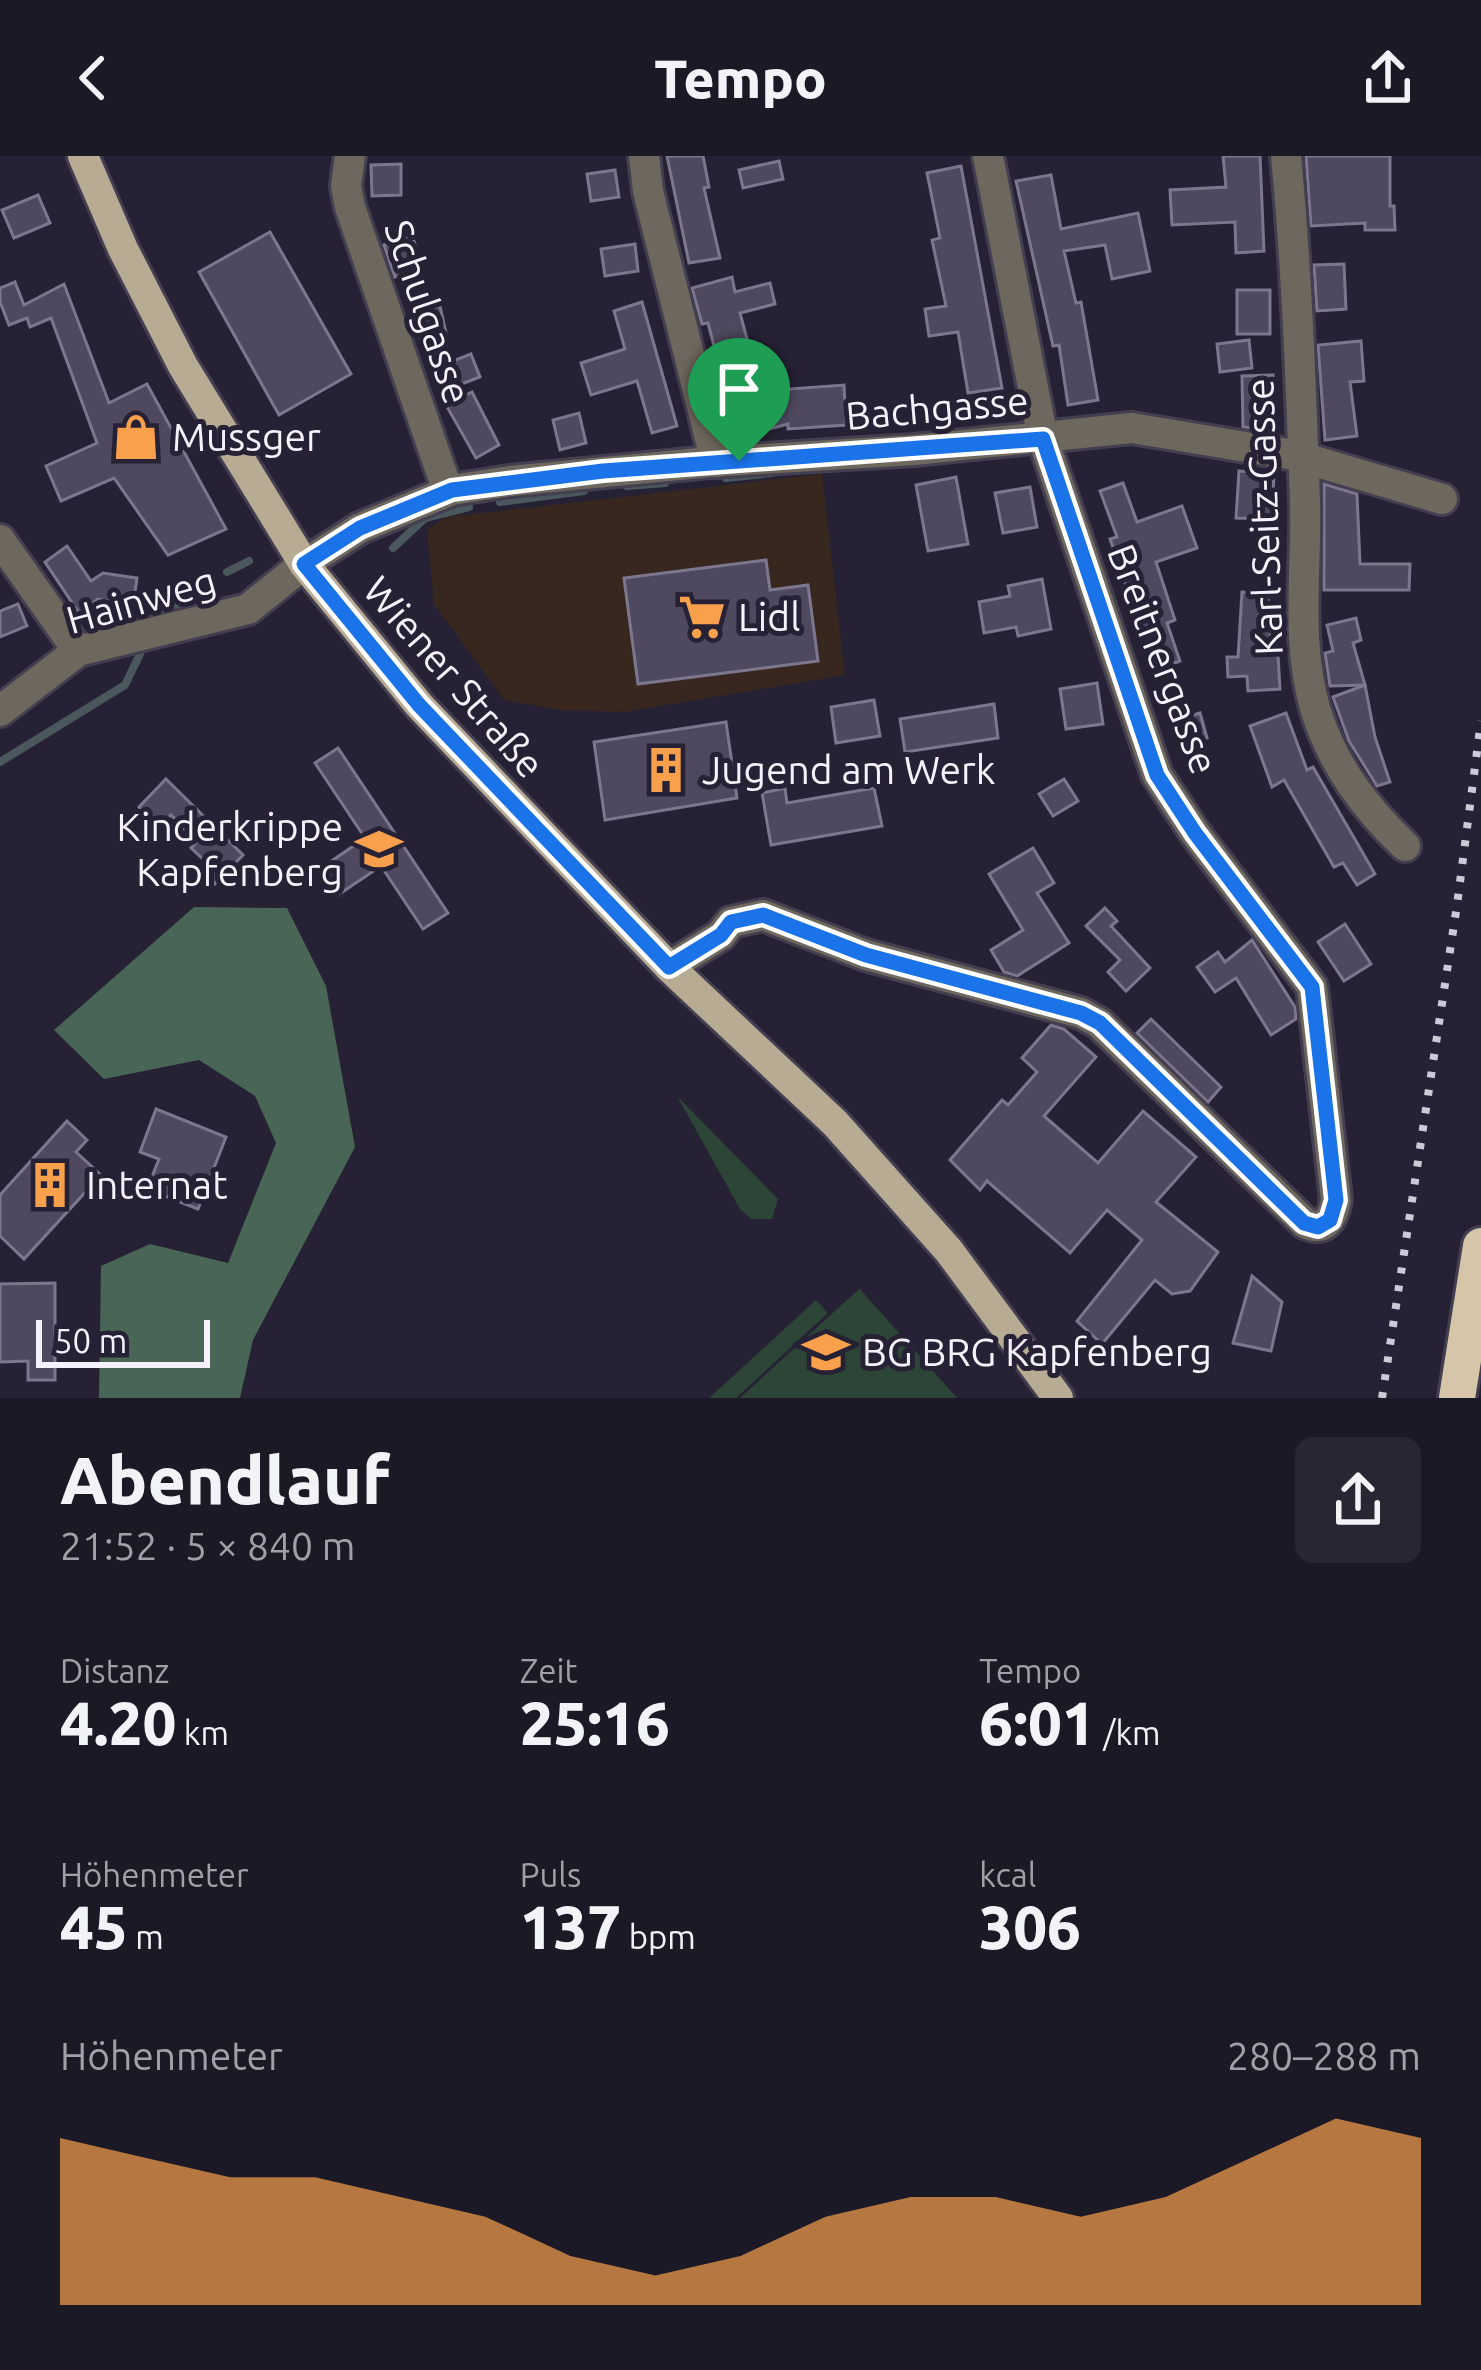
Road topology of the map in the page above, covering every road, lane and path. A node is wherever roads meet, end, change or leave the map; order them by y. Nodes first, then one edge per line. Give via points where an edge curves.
1 (83, 156) edge
2 (350, 156) edge
3 (644, 156) edge
4 (988, 156) edge
5 (1286, 156) edge
6 (1043, 439) junction
7 (1301, 458) junction
8 (716, 462) junction
9 (452, 490) junction
10 (1442, 499) dead end
11 (0, 540) edge
12 (304, 564) junction
13 (12, 582) edge
14 (78, 651) junction
15 (0, 711) edge
16 (1405, 846) dead end
17 (669, 967) junction
18 (1481, 1246) edge
19 (1058, 1398) edge
20 (1457, 1398) edge

1 - 12 main road, Wiener Straße via 183,366
2 - 9 street, Schulgasse via 350,206
3 - 8 street
4 - 6 street, Breitnergasse
5 - 7 street, Karl-Seitz-Gasse
6 - 7 street, Bachgasse via 1132,428
6 - 8 street, Bachgasse
6 - 17 street, Breitnergasse via 1157,775 1312,987 1336,1200 1327,1224 1304,1223 1081,1013 866,955 763,915 731,922
7 - 10 street, Bachgasse
7 - 16 street, Karl-Seitz-Gasse via 1302,629 1316,710 1345,778
8 - 9 street, Bachgasse
9 - 12 street, Bachgasse via 360,528
11 - 13 street
12 - 14 street, Hainweg via 248,609
12 - 17 main road, Wiener Straße via 419,705
13 - 14 street
14 - 15 street, Hainweg
17 - 19 main road, Wiener Straße via 835,1123 949,1251
18 - 20 highway

